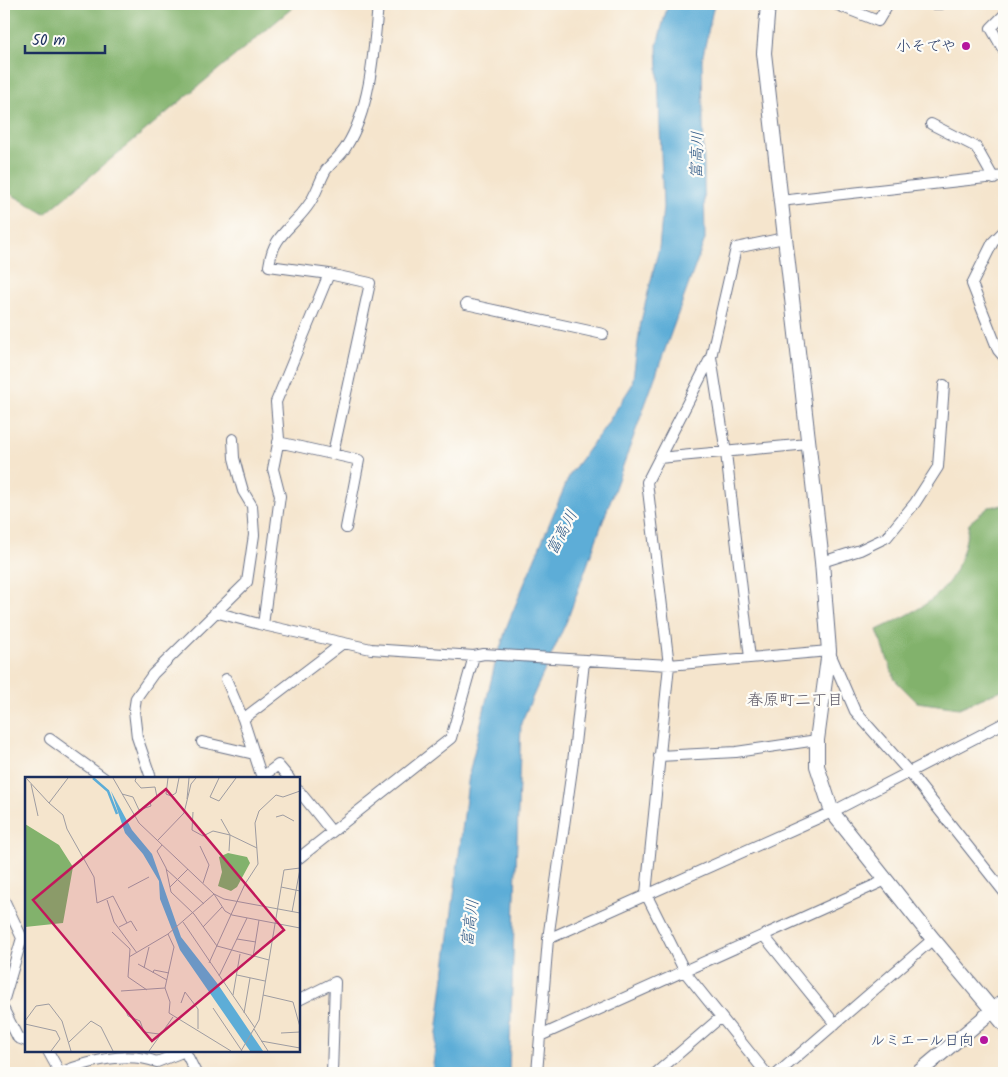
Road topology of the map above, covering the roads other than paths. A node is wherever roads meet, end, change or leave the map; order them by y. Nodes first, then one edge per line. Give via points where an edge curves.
1 (378, 4) edge
2 (768, 4) edge
3 (835, 4) edge
4 (888, 4) edge
5 (927, 4) edge
6 (941, 4) edge
7 (1004, 15) edge
8 (1004, 51) edge
9 (931, 124) dead end
10 (1004, 176) edge
11 (994, 179) junction
12 (780, 201) junction
13 (1004, 231) edge
14 (784, 238) junction
15 (329, 274) junction
16 (466, 304) dead end
17 (603, 334) dead end
18 (711, 357) junction
19 (1004, 357) edge
20 (944, 385) dead end
21 (233, 439) dead end
22 (278, 442) junction
23 (808, 444) junction
24 (333, 453) junction
25 (726, 453) junction
26 (659, 458) junction
27 (346, 528) dead end
28 (822, 562) junction
29 (215, 612) junction
30 (263, 625) junction
31 (342, 643) junction
32 (829, 651) junction
33 (479, 655) junction
34 (750, 658) junction
35 (584, 662) junction
36 (669, 665) junction
37 (226, 679) dead end
38 (243, 719) junction
39 (1004, 723) edge
40 (50, 739) dead end
41 (817, 740) junction
42 (202, 742) dead end
43 (254, 754) junction
44 (659, 756) junction
45 (909, 772) junction
46 (103, 777) edge
47 (151, 777) edge
48 (262, 777) edge
49 (263, 777) edge
50 (288, 777) edge
51 (300, 792) edge
52 (832, 812) junction
53 (332, 832) junction
54 (300, 857) edge
55 (886, 880) junction
56 (1003, 889) edge
57 (646, 894) junction
58 (4, 900) edge
59 (4, 905) edge
60 (16, 921) junction
61 (764, 936) junction
62 (548, 939) junction
63 (933, 939) junction
64 (685, 972) junction
65 (4, 999) edge
66 (300, 1000) edge
67 (1004, 1001) edge
68 (4, 1010) edge
69 (993, 1011) junction
70 (721, 1017) junction
71 (835, 1024) junction
72 (1004, 1024) edge
73 (540, 1036) junction
74 (25, 1040) edge
75 (49, 1052) edge
76 (182, 1052) edge
77 (186, 1052) edge
78 (60, 1073) edge
79 (196, 1073) edge
80 (332, 1073) edge
81 (537, 1073) edge
82 (656, 1073) edge
83 (766, 1073) edge
84 (778, 1073) edge
85 (918, 1073) edge

1 - 15 street via 373,58 358,123 346,148 326,171 307,207 279,237 271,253 269,266
2 - 12 street via 764,53
3 - 4 street via 878,21
5 - 6 street
7 - 8 street via 991,28
9 - 11 street via 976,147
10 - 11 street
11 - 12 street
12 - 14 street
13 - 19 street via 993,242 972,284 998,350
14 - 18 street via 736,248
14 - 23 street
15 - 22 street via 276,402
15 - 24 street via 370,283
16 - 17 street
18 - 25 street
18 - 26 street
20 - 28 street via 938,468 915,503 887,537
21 - 29 street via 234,458 252,506 254,535 247,582
22 - 24 street
22 - 30 street via 273,469 280,496
23 - 25 street
23 - 28 street
24 - 27 street via 359,460
25 - 26 street
25 - 34 street
26 - 36 street via 647,482 648,503
28 - 32 street
29 - 30 street
29 - 47 street via 153,674 136,698 137,737
30 - 31 street
31 - 33 street via 371,649
31 - 38 street
32 - 34 street
32 - 41 street
32 - 45 street via 855,711
33 - 35 street
33 - 53 street via 451,738
34 - 36 street
35 - 36 street
35 - 62 street
36 - 44 street
37 - 38 street
38 - 43 street
39 - 45 street
40 - 46 street
41 - 44 street via 736,752
41 - 52 street via 817,766
42 - 43 street
43 - 48 street
44 - 57 street
45 - 52 street
45 - 56 street
49 - 50 street via 278,765
51 - 53 street
52 - 55 street
52 - 57 street
53 - 54 street
55 - 61 street
55 - 63 street
57 - 62 street
57 - 64 street
58 - 60 street
59 - 60 street
60 - 65 street via 22,938
61 - 64 street
61 - 71 street
62 - 73 street
63 - 69 street
63 - 71 street
64 - 70 street
64 - 73 street
66 - 80 street via 335,982
67 - 69 street
68 - 74 street via 18,1038
69 - 72 street
69 - 85 street
70 - 82 street
70 - 83 street
71 - 84 street
73 - 81 street
75 - 78 street
76 - 78 street via 157,1062 140,1057 97,1060
77 - 79 street

